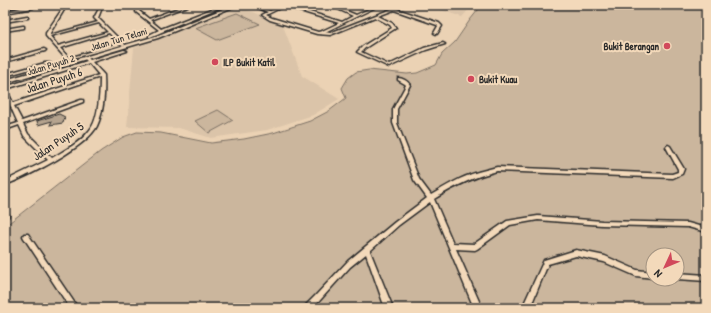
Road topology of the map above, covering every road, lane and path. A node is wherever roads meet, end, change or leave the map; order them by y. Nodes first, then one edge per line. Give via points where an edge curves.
1 (11, 5) edge
2 (21, 5) edge
3 (66, 5) edge
4 (102, 5) edge
5 (138, 5) edge
6 (175, 5) edge
7 (189, 5) edge
8 (225, 5) edge
9 (236, 5) edge
10 (252, 5) edge
11 (284, 5) edge
12 (330, 5) edge
13 (367, 5) edge
14 (5, 7) edge
15 (32, 7) dead end
16 (177, 9) junction
17 (268, 11) junction
18 (5, 12) edge
19 (356, 16) junction
20 (375, 16) junction
21 (27, 17) dead end
22 (148, 20) junction
23 (5, 21) edge
24 (100, 22) junction
25 (342, 23) junction
26 (23, 27) dead end
27 (164, 29) junction
28 (5, 30) edge
29 (110, 32) junction
30 (321, 33) junction
31 (436, 33) dead end
32 (48, 36) junction
33 (150, 36) dead end
34 (443, 44) dead end
35 (58, 47) junction
36 (124, 47) junction
37 (44, 50) dead end
38 (88, 60) junction
39 (5, 61) edge
40 (70, 61) junction
41 (53, 68) junction
42 (5, 75) edge
43 (102, 75) junction
44 (399, 79) dead end
45 (5, 82) edge
46 (5, 89) edge
47 (82, 101) dead end
48 (12, 105) junction
49 (20, 123) junction
50 (5, 129) edge
51 (668, 147) dead end
52 (51, 160) junction
53 (5, 183) edge
54 (431, 199) junction
55 (706, 230) edge
56 (26, 236) dead end
57 (451, 246) junction
58 (367, 250) junction
59 (645, 274) edge
60 (685, 277) edge
61 (706, 278) edge
62 (74, 308) edge
63 (308, 308) edge
64 (388, 308) edge
65 (478, 308) edge
66 (526, 308) edge

1 - 14 main road
2 - 14 main road
3 - 32 street
4 - 24 street via 96,18
5 - 22 street via 137,11
6 - 16 street
7 - 16 street
8 - 27 street
9 - 36 street, Jalan Tun Telani via 163,35
10 - 17 street
11 - 17 street
11 - 25 street
12 - 19 street
13 - 19 street via 372,9
15 - 18 street
16 - 22 street
17 - 30 street via 264,15 267,17
19 - 25 street
20 - 30 street via 330,34
20 - 31 street via 392,9 399,10 438,24 440,26
20 - 34 street via 394,28 359,52 389,66 425,49
21 - 23 street
22 - 27 street via 159,29
24 - 29 street
24 - 32 street
25 - 30 street
26 - 28 street
27 - 33 street
29 - 35 street
29 - 36 street
32 - 35 street
35 - 40 street
36 - 38 street, Jalan Tun Telani
36 - 40 street
37 - 39 street
38 - 40 street, Jalan Tun Telani
38 - 43 street
38 - 46 street, Jalan Puyuh 2
40 - 41 street, Jalan Tun Telani
41 - 42 street via 45,64
41 - 45 street, Jalan Tun Telani
43 - 48 street, Jalan Puyuh 6
43 - 52 street, Jalan Puyuh 5 via 103,86 94,128
44 - 54 street via 408,85 395,109 396,124 417,180
46 - 48 street
47 - 49 street
48 - 49 street
49 - 50 street
49 - 52 street via 26,135
51 - 54 street via 682,170 673,176 498,169 471,176
52 - 53 street, Jalan Puyuh 5
54 - 57 street
54 - 58 street
55 - 57 street via 688,225 602,223 538,218 509,223 475,247
56 - 62 street
57 - 65 street
58 - 63 street via 348,265
58 - 64 street
59 - 66 street via 636,273 605,259 576,253 546,262
60 - 61 street

